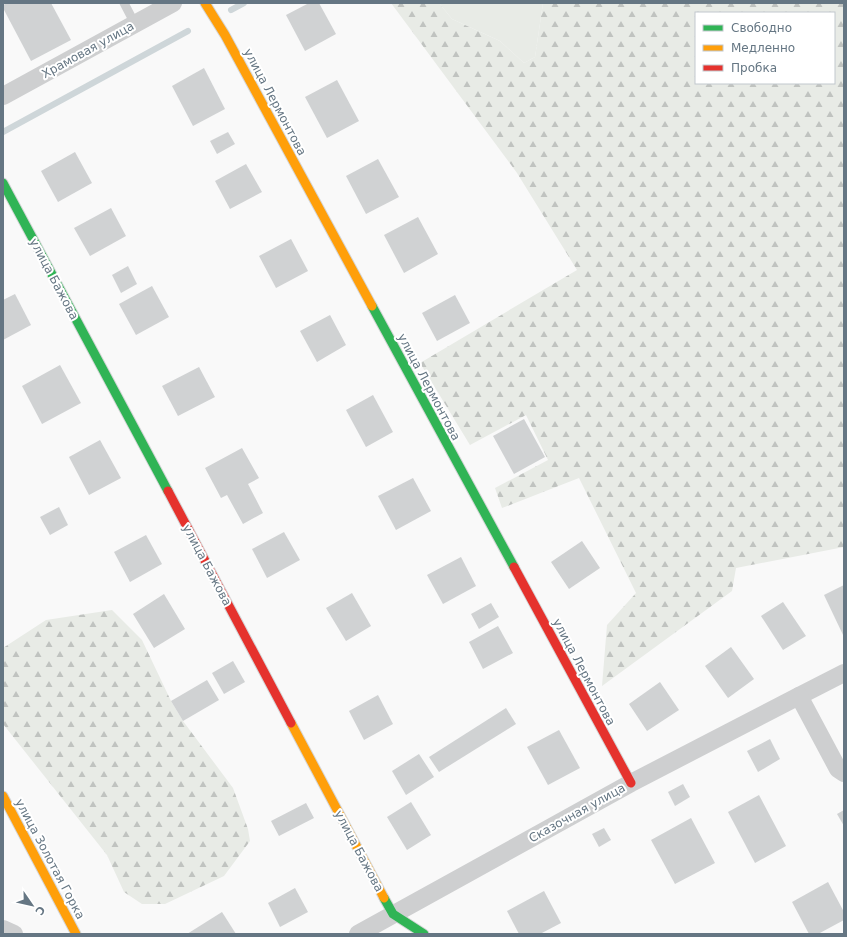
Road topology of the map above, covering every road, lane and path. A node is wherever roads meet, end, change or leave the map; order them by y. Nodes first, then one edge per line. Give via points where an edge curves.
1 (124, 3) edge
2 (172, 3) edge
3 (205, 3) edge
4 (135, 24) junction
5 (3, 96) edge
6 (3, 183) edge
7 (844, 672) edge
8 (799, 696) junction
9 (844, 773) edge
10 (631, 783) junction
11 (3, 796) edge
12 (393, 914) junction
13 (3, 929) edge
14 (14, 934) edge
15 (76, 934) edge
16 (358, 934) edge
17 (424, 934) edge

1 - 4 lane
2 - 4 street, Храмовая улица
3 - 10 street, улица Лермонтова via 225,35
4 - 5 street, Храмовая улица
6 - 12 street, улица Бажова
7 - 8 street, Сказочная улица
8 - 9 street via 838,769
8 - 10 street, Сказочная улица
10 - 12 street, Сказочная улица
11 - 15 street, улица Золотая Горка
12 - 16 street, Сказочная улица
12 - 17 street, улица Бажова
13 - 14 street

